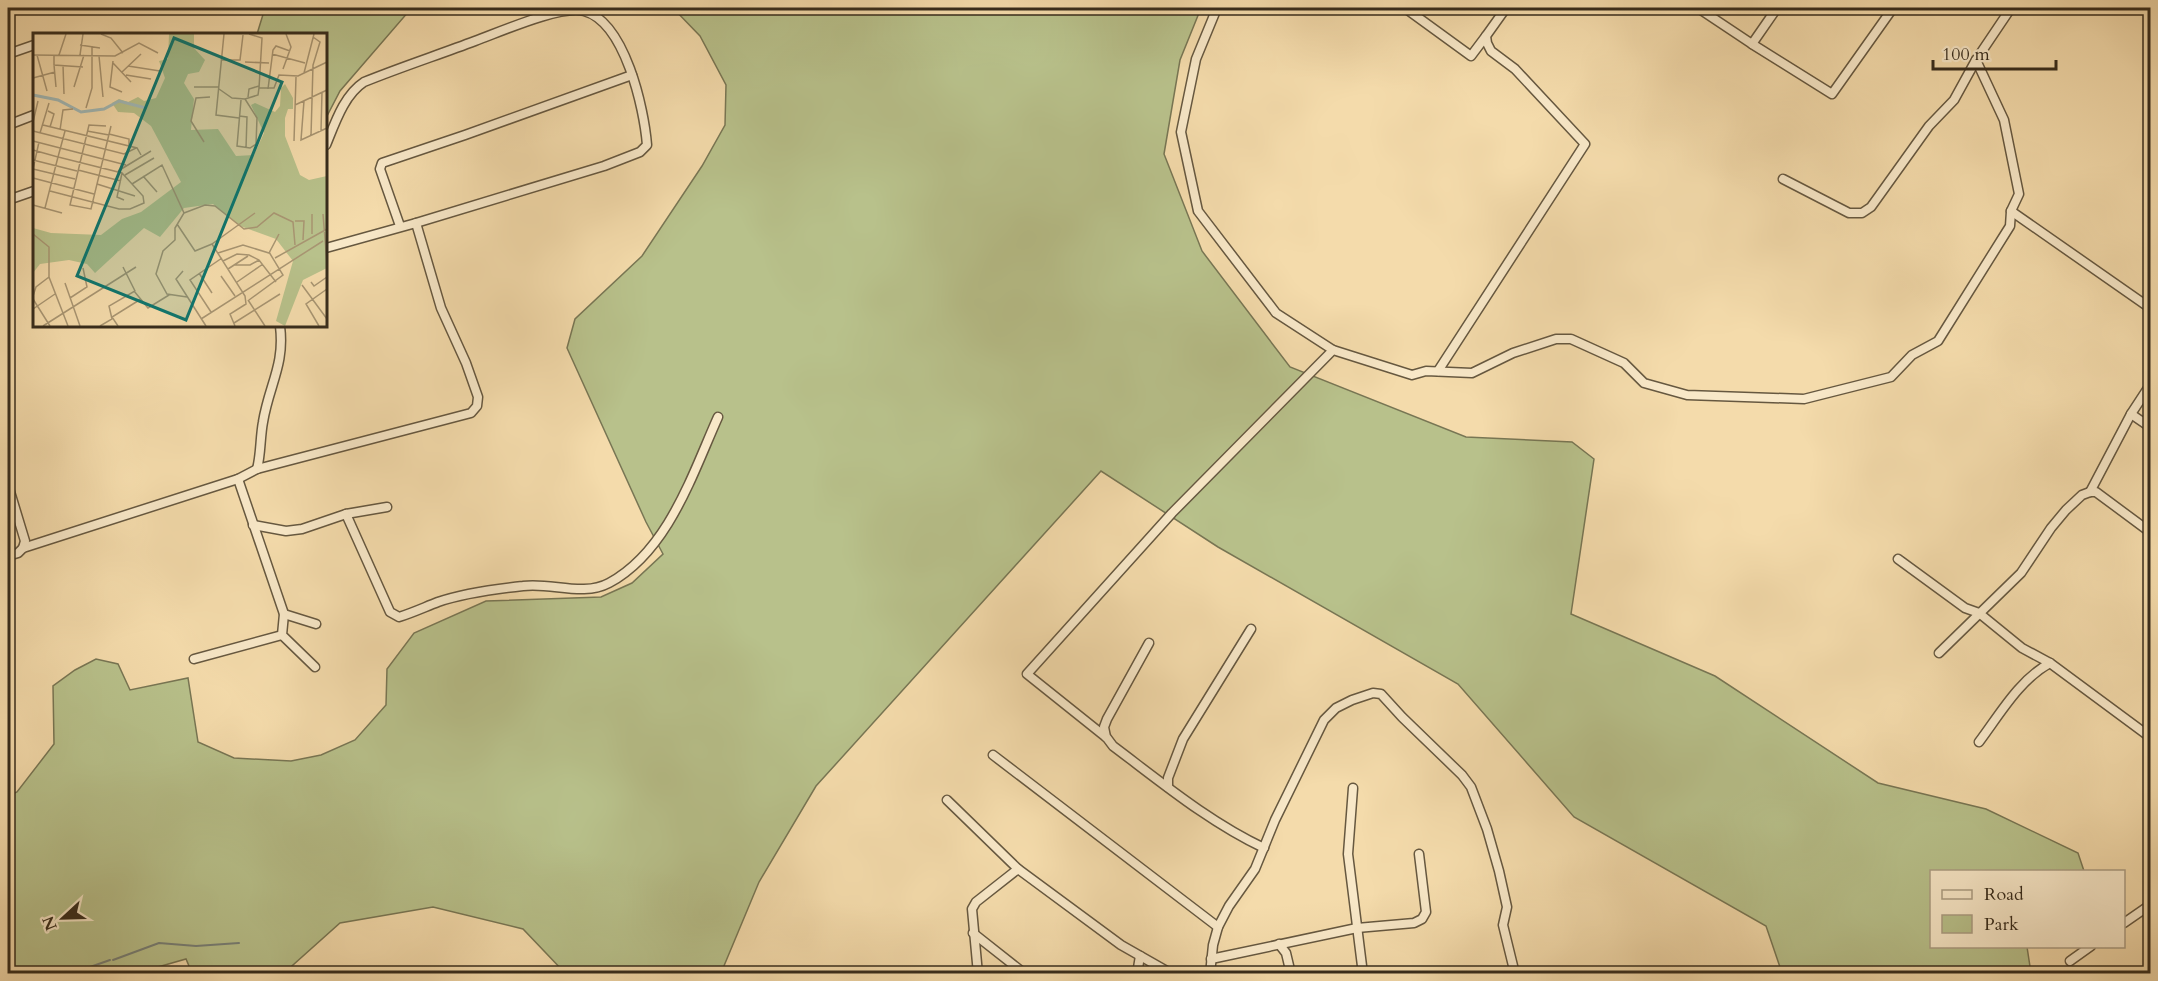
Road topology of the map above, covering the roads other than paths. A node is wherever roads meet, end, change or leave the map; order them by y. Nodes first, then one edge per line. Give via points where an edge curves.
1 (1217, 8) edge
2 (1404, 8) edge
3 (1506, 8) edge
4 (1698, 8) edge
5 (1777, 8) edge
6 (1893, 8) edge
7 (2011, 8) edge
8 (1486, 36) junction
9 (1752, 44) junction
10 (33, 45) edge
11 (8, 54) edge
12 (1976, 60) junction
13 (632, 75) junction
14 (33, 115) edge
15 (8, 125) edge
16 (327, 143) edge
17 (1783, 179) dead end
18 (33, 191) edge
19 (8, 200) edge
20 (2011, 211) junction
21 (416, 223) junction
22 (399, 226) junction
23 (327, 248) edge
24 (2151, 308) edge
25 (280, 327) edge
26 (1334, 350) junction
27 (1438, 371) junction
28 (2151, 385) edge
29 (2131, 414) junction
30 (717, 417) dead end
31 (2151, 428) edge
32 (256, 469) junction
33 (238, 479) junction
34 (8, 485) edge
35 (2090, 492) junction
36 (387, 507) dead end
37 (346, 514) junction
38 (253, 525) junction
39 (2151, 532) edge
40 (23, 548) junction
41 (8, 556) edge
42 (1898, 560) dead end
43 (1979, 613) junction
44 (284, 614) junction
45 (316, 624) dead end
46 (1251, 629) dead end
47 (282, 635) junction
48 (1149, 643) dead end
49 (1940, 652) dead end
50 (194, 659) dead end
51 (2050, 663) junction
52 (315, 667) dead end
53 (2151, 737) edge
54 (1107, 738) junction
55 (1978, 742) dead end
56 (993, 756) dead end
57 (1168, 787) junction
58 (1353, 788) dead end
59 (947, 800) dead end
60 (1264, 848) junction
61 (1419, 854) dead end
62 (1018, 868) junction
63 (2151, 905) edge
64 (2125, 922) edge
65 (1218, 927) junction
66 (1357, 928) junction
67 (973, 933) junction
68 (1280, 944) junction
69 (2088, 948) edge
70 (1140, 956) junction
71 (1211, 959) junction
72 (2070, 961) dead end
73 (978, 974) edge
74 (1025, 974) edge
75 (1137, 974) edge
76 (1172, 974) edge
77 (1210, 974) edge
78 (1291, 974) edge
79 (1362, 974) edge
80 (1515, 974) edge

1 - 26 street via 1196,59 1181,132 1198,211 1276,313
2 - 8 street via 1471,56
3 - 8 street
4 - 9 street
5 - 9 street
6 - 9 street via 1832,94
7 - 12 street
8 - 27 street via 1491,51 1515,69 1586,144
10 - 11 street
12 - 17 street via 1954,100 1929,126 1871,207 1862,213 1849,213
12 - 20 street via 2004,120 2019,194
13 - 16 street via 609,28 596,16 568,10 364,82 350,95
13 - 21 street via 646,131 644,149 604,166
13 - 22 street via 386,160 380,169
14 - 15 street
18 - 19 street
20 - 24 street
20 - 27 street via 2010,226 1938,341 1912,355 1891,377 1804,399 1687,395 1644,383 1624,363 1571,339 1556,339 1513,353 1472,373
21 - 22 street
21 - 32 street via 441,308 478,397 477,406 471,413
22 - 23 street
25 - 32 street via 281,358 262,423
26 - 27 street via 1412,375
26 - 54 street via 1172,513 1027,674
28 - 29 street
29 - 31 street
29 - 35 street
30 - 37 street via 675,511 655,542 622,574 593,589 525,586 466,595 399,617 390,612
32 - 33 street
33 - 38 street
33 - 40 street
34 - 40 street via 25,541
35 - 39 street
35 - 43 street via 2066,510 2021,573
36 - 37 street
37 - 38 street via 286,531
38 - 44 street
40 - 41 street
42 - 43 street
43 - 49 street
43 - 51 street via 2022,648
44 - 45 street
44 - 47 street
46 - 57 street via 1183,739
47 - 50 street
47 - 52 street
48 - 54 street via 1107,719
51 - 53 street
51 - 55 street via 2022,684
54 - 57 street
56 - 65 street
57 - 60 street
58 - 66 street via 1348,854
59 - 62 street
60 - 65 street
60 - 80 street via 1324,720 1352,700 1366,694 1381,694 1471,787 1499,871 1507,907 1503,925
61 - 66 street via 1426,912 1422,919
62 - 67 street via 976,902 972,909
62 - 70 street
63 - 64 street
65 - 71 street
66 - 68 street
66 - 79 street
67 - 73 street
67 - 74 street
68 - 71 street
68 - 78 street
69 - 72 street
70 - 75 street
70 - 76 street
71 - 77 street

